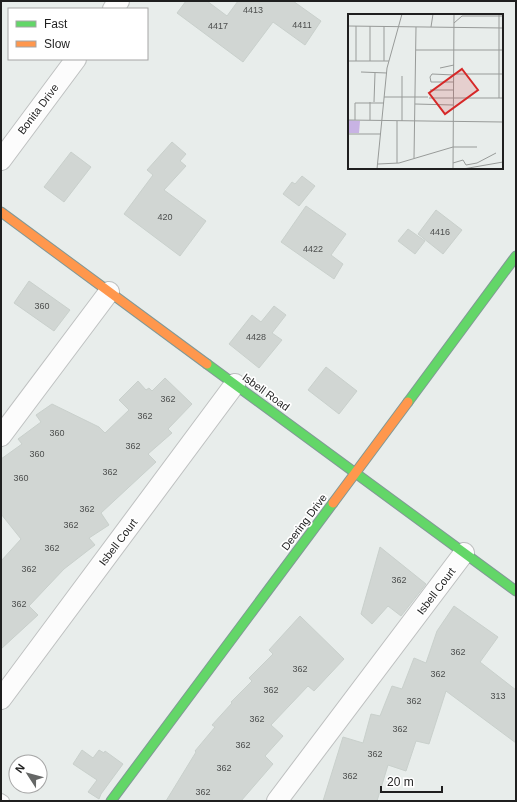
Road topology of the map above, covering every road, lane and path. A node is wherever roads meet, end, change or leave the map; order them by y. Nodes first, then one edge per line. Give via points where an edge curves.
1 (75, 60) edge
2 (1, 160) edge
3 (1, 212) edge
4 (516, 256) edge
5 (109, 292) junction
6 (236, 384) junction
7 (1, 436) edge
8 (355, 473) junction
9 (464, 553) junction
10 (516, 591) edge
11 (1, 699) edge
12 (1, 799) edge
13 (4, 801) edge
14 (111, 801) edge
15 (277, 801) edge

1 - 2 street, Bonita Drive
3 - 5 street, Isbell Road
4 - 8 street, Deering Drive
5 - 6 street, Isbell Road
5 - 7 street
6 - 8 street, Isbell Road
6 - 11 street, Isbell Court
8 - 9 street, Isbell Road
8 - 14 street, Deering Drive
9 - 10 street, Isbell Road
9 - 15 street, Isbell Court
12 - 13 lane

